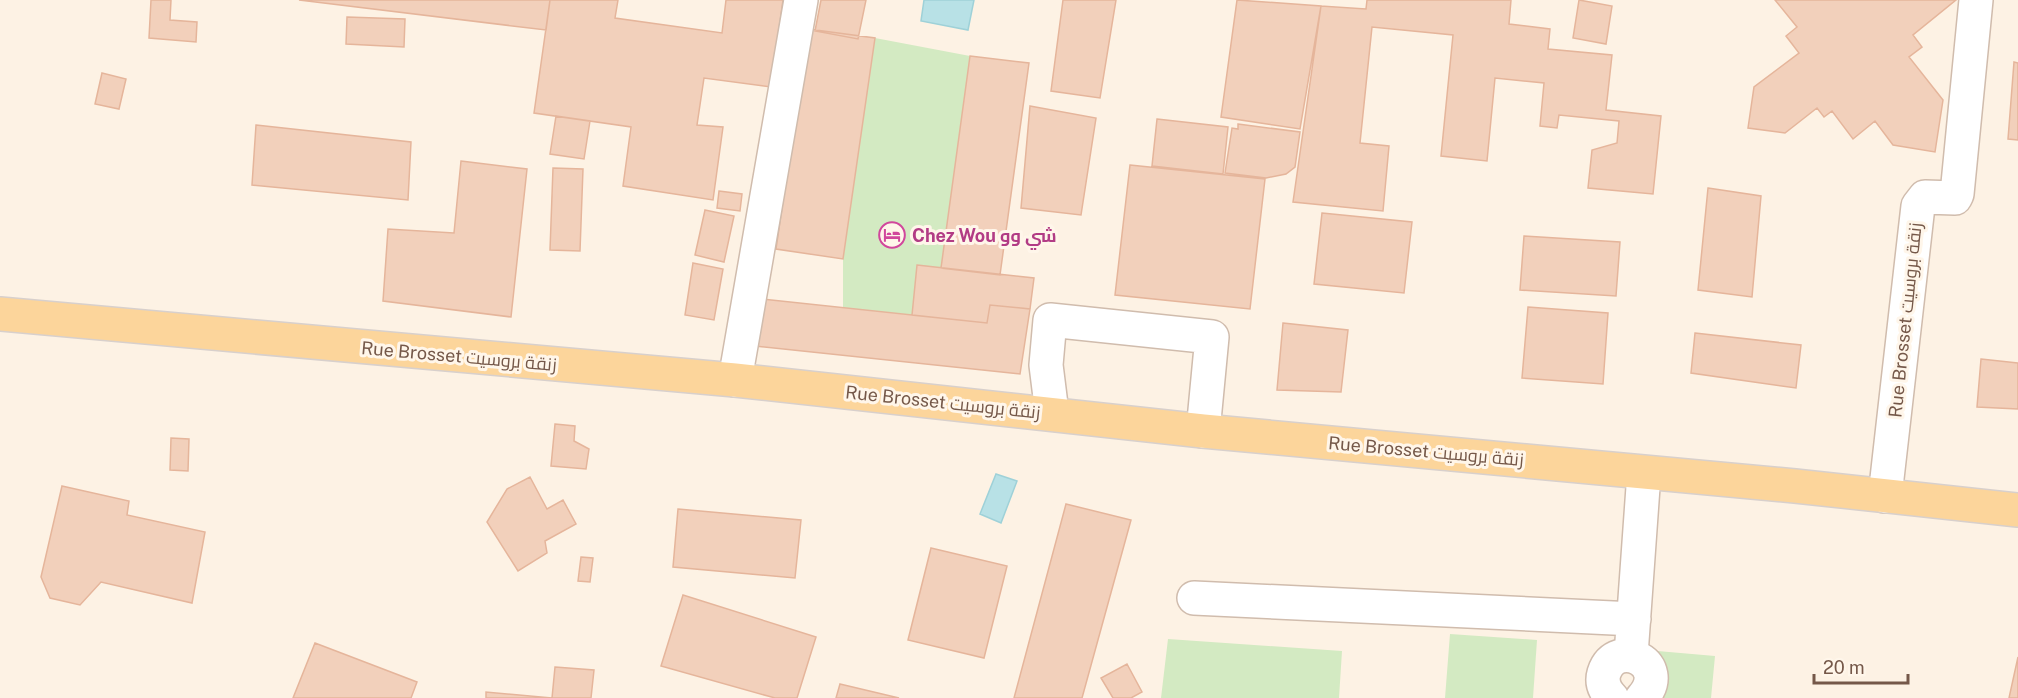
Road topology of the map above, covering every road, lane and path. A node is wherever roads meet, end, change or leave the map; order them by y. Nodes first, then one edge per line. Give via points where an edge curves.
1 (801, 0) edge
2 (1977, 0) edge
3 (0, 314) edge
4 (735, 380) junction
5 (1052, 413) junction
6 (1203, 431) junction
7 (1644, 472) junction
8 (1886, 495) junction
9 (2018, 510) edge
10 (1194, 598) dead end
11 (1634, 619) junction
12 (1631, 655) junction
13 (1612, 698) edge
14 (1642, 698) edge

1 - 4 street
2 - 8 street, Rue Brosset زنقة بروسيت via 1957,194 1955,198 1925,197 1918,206
3 - 4 main road, Rue Brosset زنقة بروسيت
4 - 5 main road, Rue Brosset زنقة بروسيت
5 - 6 main road, Rue Brosset زنقة بروسيت
5 - 6 street via 1046,364 1050,320 1212,337
6 - 7 main road, Rue Brosset زنقة بروسيت
7 - 8 main road, Rue Brosset زنقة بروسيت
7 - 11 street
8 - 9 main road, Rue Brosset زنقة بروسيت
10 - 11 street
11 - 12 street
12 - 13 street via 1616,658 1605,669 1604,685
12 - 14 street via 1645,663 1651,677 1651,685

